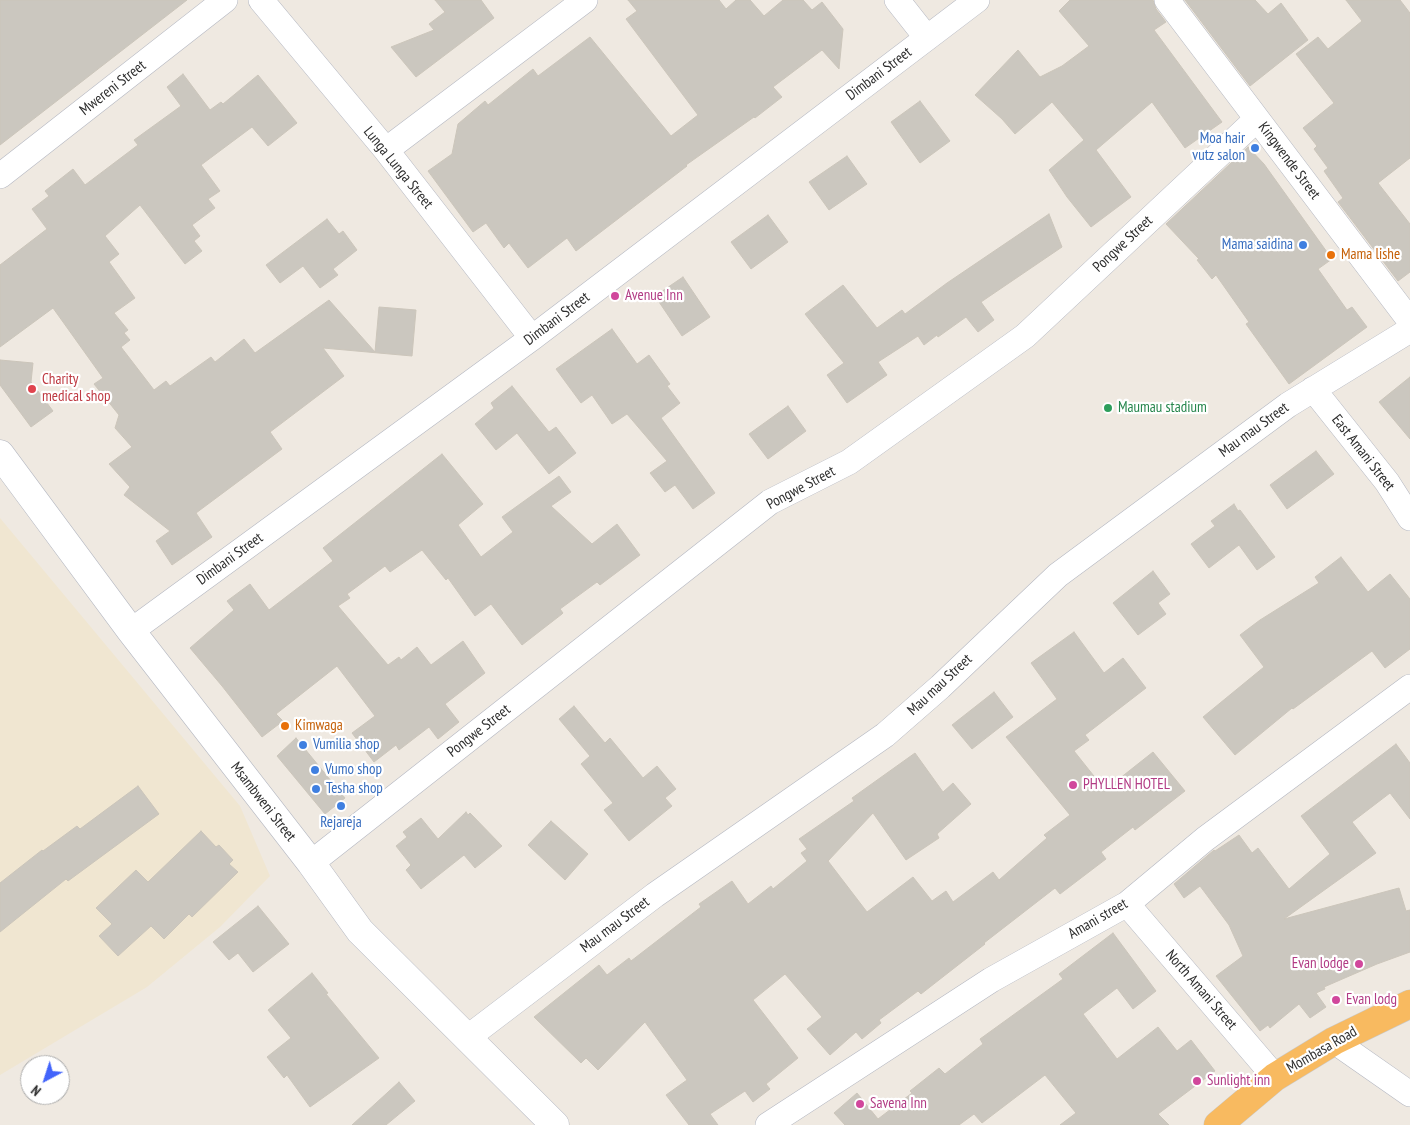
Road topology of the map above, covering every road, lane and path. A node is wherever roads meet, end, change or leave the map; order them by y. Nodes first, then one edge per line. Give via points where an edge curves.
1 (225, 0) edge
2 (261, 0) edge
3 (585, 0) edge
4 (897, 0) edge
5 (977, 0) edge
6 (1167, 0) edge
7 (927, 38) junction
8 (1257, 119) junction
9 (386, 150) junction
10 (0, 176) edge
11 (1410, 321) edge
12 (1410, 330) edge
13 (532, 338) junction
14 (1313, 389) junction
15 (0, 454) edge
16 (1410, 518) edge
17 (131, 631) junction
18 (1410, 687) edge
19 (311, 864) junction
20 (1127, 904) junction
21 (1410, 1004) edge
22 (467, 1038) junction
23 (1334, 1041) junction
24 (1275, 1077) junction
25 (1410, 1094) edge
26 (555, 1125) edge
27 (768, 1125) edge
28 (1218, 1125) edge

1 - 10 street, Mwereni Street
2 - 9 street, Lunga Lunga Street
3 - 9 street
4 - 7 street
5 - 7 street, Dimbani Street
6 - 8 street, Kingwende Street
7 - 13 street, Dimbani Street
8 - 11 street, Kingwende Street
8 - 19 street, Pongwe Street via 1025,336 850,462 770,502
9 - 13 street, Lunga Lunga Street
12 - 14 street, Mau mau Street
13 - 17 street, Dimbani Street
14 - 16 street, East Amani Street
14 - 22 street, Mau mau Street via 1058,575 885,736 655,895
15 - 17 main road, Msambweni Street
17 - 19 main road, Msambweni Street
18 - 20 street, Amani street via 1205,840
19 - 22 main road, Msambweni Street via 360,931
20 - 24 street, North Amani Street
20 - 27 street, Amani street via 991,980
21 - 23 highway, Mombasa Road
22 - 26 main road, Msambweni Street
23 - 24 highway, Mombasa Road
23 - 25 street
24 - 28 highway, Mombasa Road

